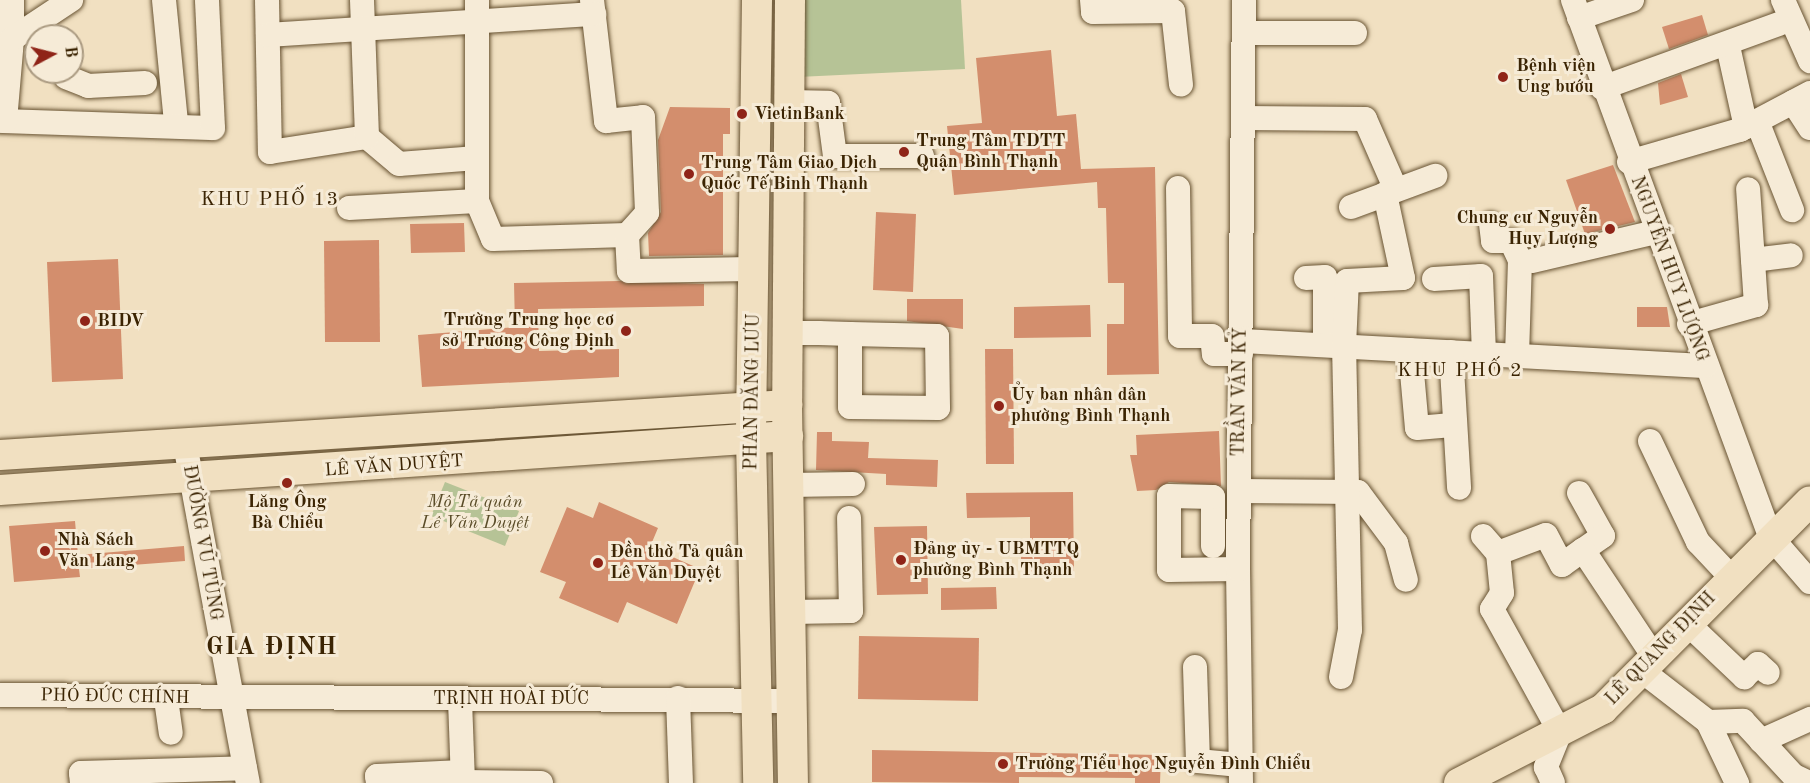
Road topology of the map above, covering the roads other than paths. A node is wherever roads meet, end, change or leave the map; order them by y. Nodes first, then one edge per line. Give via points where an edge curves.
1 (12, 0) edge
2 (71, 0) edge
3 (164, 0) edge
4 (207, 0) edge
5 (267, 0) edge
6 (362, 0) edge
7 (757, 0) edge
8 (790, 0) edge
9 (1092, 0) edge
10 (1244, 0) edge
11 (1632, 0) edge
12 (1784, 0) edge
13 (593, 7) edge
14 (1576, 9) edge
15 (477, 10) edge
16 (1779, 24) dead end
17 (363, 27) junction
18 (1244, 33) junction
19 (1355, 33) dead end
20 (268, 35) junction
21 (12, 39) junction
22 (1728, 46) junction
23 (1810, 61) edge
24 (145, 83) dead end
25 (83, 84) edge
26 (121, 85) junction
27 (1181, 85) dead end
28 (1602, 88) junction
29 (1802, 98) edge
30 (789, 102) junction
31 (1243, 118) junction
32 (125, 121) junction
33 (3, 122) edge
34 (176, 122) junction
35 (1751, 124) junction
36 (1810, 128) edge
37 (367, 137) junction
38 (921, 156) dead end
39 (477, 158) junction
40 (1629, 162) junction
41 (1435, 176) dead end
42 (1178, 188) dead end
43 (1748, 189) dead end
44 (1391, 192) junction
45 (477, 201) junction
46 (1352, 207) dead end
47 (349, 208) dead end
48 (1792, 210) dead end
49 (1491, 224) dead end
50 (1656, 232) junction
51 (627, 235) junction
52 (1791, 255) dead end
53 (1753, 260) junction
54 (1533, 261) dead end
55 (754, 269) junction
56 (1306, 278) dead end
57 (1434, 279) dead end
58 (1689, 324) junction
59 (787, 333) junction
60 (850, 334) junction
61 (1334, 346) junction
62 (1241, 347) junction
63 (1410, 350) junction
64 (1451, 351) junction
65 (1484, 353) junction
66 (1517, 354) junction
67 (1705, 366) junction
68 (787, 405) junction
69 (752, 406) junction
70 (1455, 425) junction
71 (364, 434) junction
72 (788, 436) junction
73 (751, 438) junction
74 (1650, 441) dead end
75 (185, 444) junction
76 (0, 455) edge
77 (366, 468) junction
78 (189, 481) junction
79 (853, 484) dead end
80 (789, 485) junction
81 (1459, 488) dead end
82 (0, 490) edge
83 (1347, 490) junction
84 (1239, 491) junction
85 (1579, 493) dead end
86 (1810, 501) edge
87 (849, 518) dead end
88 (1770, 536) junction
89 (1213, 546) dead end
90 (1583, 550) junction
91 (1238, 569) junction
92 (1731, 577) junction
93 (1406, 580) dead end
94 (1810, 582) edge
95 (790, 612) junction
96 (1687, 623) junction
97 (1647, 664) junction
98 (1194, 668) dead end
99 (1768, 672) dead end
100 (1341, 676) dead end
101 (0, 695) edge
102 (230, 696) junction
103 (678, 698) junction
104 (166, 699) junction
105 (460, 700) junction
106 (756, 701) junction
107 (792, 701) junction
108 (1810, 719) edge
109 (1708, 722) junction
110 (1560, 732) junction
111 (171, 733) dead end
112 (1761, 741) junction
113 (1241, 774) edge
114 (246, 776) edge
115 (463, 779) edge
116 (82, 783) edge
117 (378, 783) edge
118 (541, 783) edge
119 (681, 783) edge
120 (758, 783) edge
121 (793, 783) edge
122 (1459, 783) edge
123 (1553, 783) edge
124 (1737, 783) edge
125 (1809, 783) edge

1 - 21 street
2 - 21 street
3 - 34 street
4 - 34 street via 213,128
5 - 20 street
6 - 17 street
7 - 55 main road, PHAN ĐĂNG LƯU
8 - 30 main road, PHAN ĐĂNG LƯU
9 - 27 street via 1093,12 1173,11
10 - 18 street, TRẦN VĂN KỶ
11 - 14 street
12 - 23 street
13 - 15 street
13 - 51 street via 606,121 643,117 647,213
14 - 28 street, NGUYỄN HUY LƯỢNG
15 - 17 street
15 - 39 street
16 - 22 street
17 - 20 street
17 - 37 street
18 - 19 street
18 - 31 street, TRẦN VĂN KỶ
20 - 37 street via 270,152
21 - 33 street
22 - 28 street
22 - 35 street
24 - 26 street
25 - 26 street
26 - 32 street
28 - 40 street, NGUYỄN HUY LƯỢNG
29 - 35 street
29 - 36 street
30 - 38 street via 828,103 835,156
30 - 59 main road, PHAN ĐĂNG LƯU
31 - 44 street via 1365,119
31 - 62 street, TRẦN VĂN KỶ
32 - 33 street
32 - 34 street
35 - 40 street
35 - 48 street
37 - 39 street via 399,164
39 - 45 street
40 - 50 street, NGUYỄN HUY LƯỢNG
41 - 44 street
42 - 62 street via 1180,336 1212,336 1214,354
43 - 53 street
44 - 46 street
44 - 61 street via 1403,278 1347,281
45 - 47 street
45 - 51 street via 493,239
49 - 66 street via 1493,241 1511,241 1520,260
50 - 54 street
50 - 58 street, NGUYỄN HUY LƯỢNG
51 - 55 street via 629,271
52 - 53 street
53 - 58 street via 1756,305
55 - 69 main road, PHAN ĐĂNG LƯU
56 - 61 street via 1325,277
57 - 65 street via 1481,276
58 - 67 street, NGUYỄN HUY LƯỢNG
59 - 60 street
59 - 68 main road, PHAN ĐĂNG LƯU
60 - 60 street via 937,336 938,408 850,407
61 - 62 street
61 - 63 street
61 - 83 street
62 - 84 street, TRẦN VĂN KỶ
63 - 64 street
63 - 70 street via 1417,428
64 - 65 street
64 - 70 street
65 - 66 street
66 - 67 street
67 - 88 street, NGUYỄN HUY LƯỢNG
68 - 69 main road, LÊ VĂN DUYỆT
68 - 72 main road, PHAN ĐĂNG LƯU
69 - 71 main road, LÊ VĂN DUYỆT
69 - 73 main road, PHAN ĐĂNG LƯU
70 - 81 street
71 - 75 main road, LÊ VĂN DUYỆT
71 - 77 main road
72 - 73 main road, LÊ VĂN DUYỆT
72 - 80 main road, PHAN ĐĂNG LƯU
73 - 77 main road, LÊ VĂN DUYỆT
73 - 106 main road, PHAN ĐĂNG LƯU
74 - 92 street via 1698,542
75 - 76 main road, LÊ VĂN DUYỆT
75 - 78 street, ĐƯỜNG VŨ TÙNG
77 - 78 main road, LÊ VĂN DUYỆT
78 - 82 main road, LÊ VĂN DUYỆT
78 - 102 street, ĐƯỜNG VŨ TÙNG
79 - 80 street
80 - 95 main road, PHAN ĐĂNG LƯU
83 - 84 street
83 - 93 street via 1358,492 1375,508 1396,543
83 - 100 street via 1350,630
84 - 91 street, TRẦN VĂN KỶ
85 - 90 street via 1603,536
86 - 88 main road, LÊ QUANG ĐỊNH
87 - 95 street via 851,611
88 - 92 main road, LÊ QUANG ĐỊNH
88 - 94 street
89 - 91 street via 1213,497 1169,496 1169,570
90 - 97 street
90 - 110 street via 1562,565 1546,535 1491,545 1502,593 1492,609
91 - 113 street, TRẦN VĂN KỶ
92 - 96 main road, LÊ QUANG ĐỊNH
95 - 107 main road, PHAN ĐĂNG LƯU
96 - 97 main road, LÊ QUANG ĐỊNH
96 - 99 street via 1744,677 1758,664
97 - 109 street
97 - 110 main road, LÊ QUANG ĐỊNH via 1603,709
98 - 113 street via 1198,761
101 - 104 street, PHÓ ĐỨC CHÍNH
102 - 104 street, PHÓ ĐỨC CHÍNH
102 - 105 street, TRỊNH HOÀI ĐỨC
102 - 114 street, ĐƯỜNG VŨ TÙNG
103 - 105 street, TRỊNH HOÀI ĐỨC
103 - 106 street, TRỊNH HOÀI ĐỨC
103 - 119 street
104 - 111 street
105 - 115 street
106 - 107 street, TRỊNH HOÀI ĐỨC
106 - 120 main road, PHAN ĐĂNG LƯU
107 - 121 main road, PHAN ĐĂNG LƯU
108 - 112 street
109 - 112 street via 1743,721
109 - 124 street
110 - 122 main road, LÊ QUANG ĐỊNH
110 - 123 street via 1546,767
112 - 125 street via 1794,776
114 - 116 street via 81,773
115 - 117 street via 377,776
115 - 118 street

